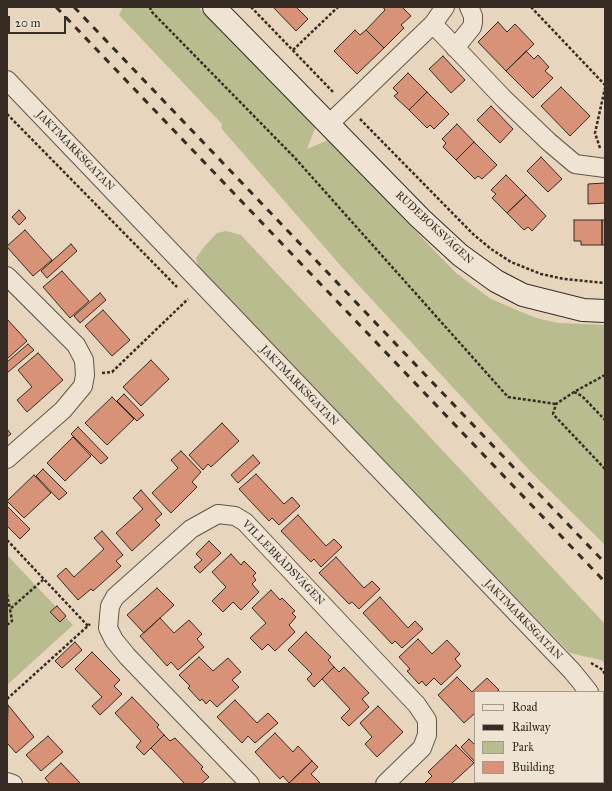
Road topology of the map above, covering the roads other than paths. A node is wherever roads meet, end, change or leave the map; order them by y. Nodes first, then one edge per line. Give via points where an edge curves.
1 (214, 7) edge
2 (446, 7) edge
3 (469, 7) edge
4 (433, 24) junction
5 (455, 48) junction
6 (7, 80) edge
7 (329, 124) junction
8 (603, 160) edge
9 (7, 276) edge
10 (605, 310) edge
11 (7, 459) edge
12 (588, 691) edge
13 (7, 782) edge
14 (13, 784) edge
15 (250, 784) edge
16 (385, 784) edge

1 - 7 street, RUDEBOKSVÄGEN
2 - 4 street
3 - 5 street via 473,16 472,28
4 - 5 street
4 - 7 street
5 - 8 street via 549,142 575,164
6 - 12 street, JAKTMARKSGATAN via 572,671
7 - 10 street, RUDEBOKSVÄGEN via 454,250 496,281 523,295 583,310
9 - 11 street via 76,345 84,360 85,375 83,386 63,410
13 - 14 street
15 - 16 street, VILLEBRÅDSVÄGEN via 114,640 108,628 110,606 115,597 191,529 218,514 235,516 245,522 417,705 427,720 427,735 422,748

